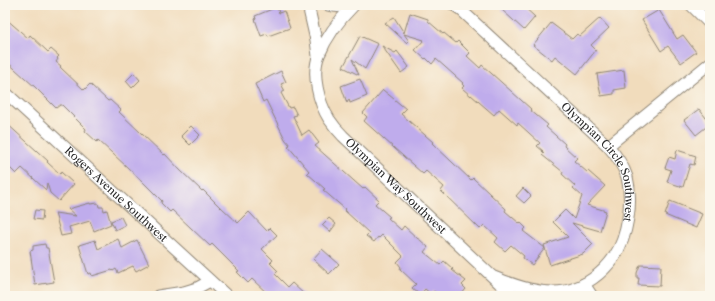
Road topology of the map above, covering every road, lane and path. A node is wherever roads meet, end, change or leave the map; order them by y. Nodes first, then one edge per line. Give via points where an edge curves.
1 (308, 5) edge
2 (328, 5) edge
3 (348, 5) edge
4 (354, 5) edge
5 (454, 5) edge
6 (691, 5) edge
7 (710, 24) edge
8 (318, 56) junction
9 (710, 63) edge
10 (5, 92) edge
11 (608, 146) junction
12 (494, 278) junction
13 (210, 281) junction
14 (584, 284) junction
15 (158, 296) edge
16 (227, 296) edge
17 (512, 296) edge
18 (592, 296) edge

1 - 8 street, Olympian Way Southwest
2 - 3 street
4 - 8 street, Olympian Way Southwest via 330,33
5 - 11 street, Olympian Circle Southwest
6 - 7 street
8 - 12 street, Olympian Way Southwest via 316,69 319,97 329,120
9 - 11 street
10 - 13 street, Rogers Avenue Southwest
11 - 14 street, Olympian Circle Southwest via 619,159 626,176 630,195 629,214 622,240 614,256 601,273
12 - 14 street, Olympian Circle Southwest via 544,292 565,291
12 - 17 street, Olympian Way Southwest
13 - 15 street via 184,292
13 - 16 street, Rogers Avenue Southwest
14 - 18 street

